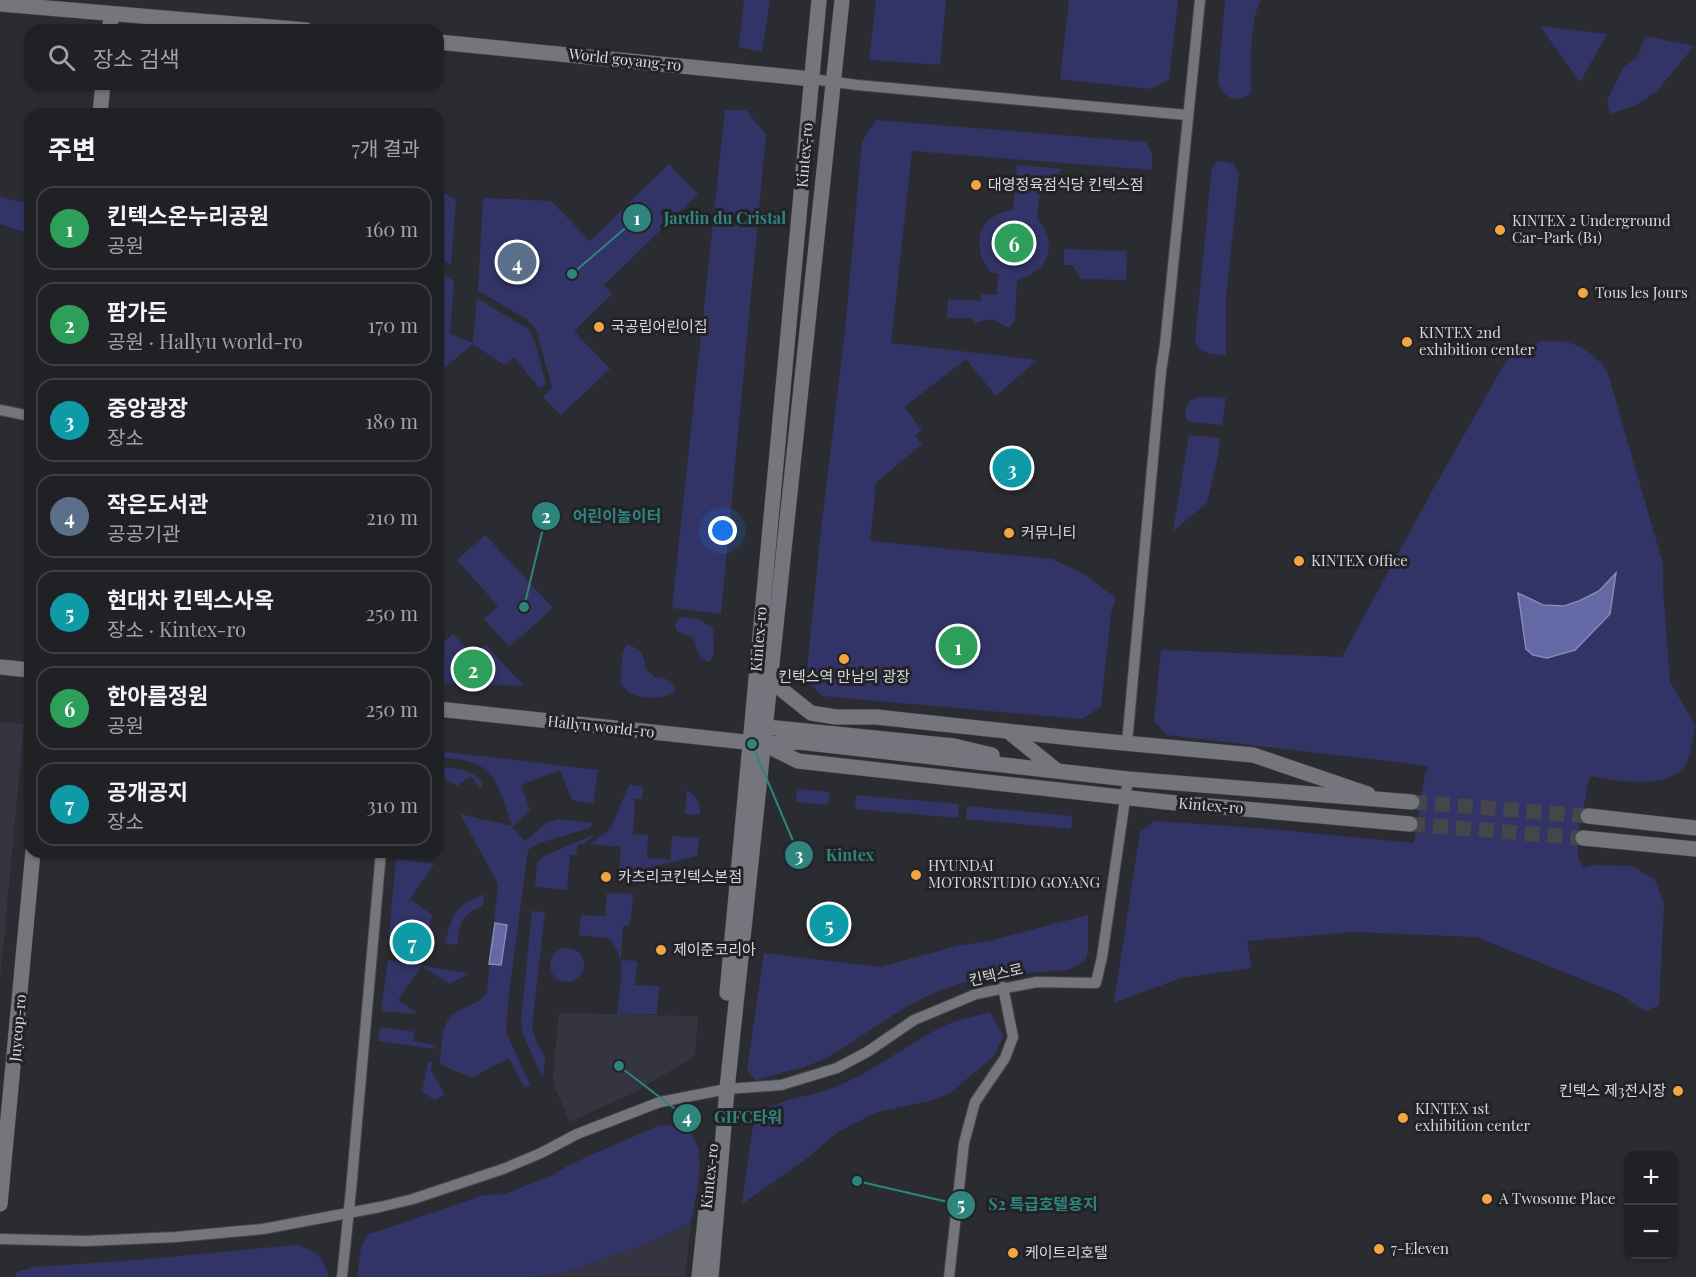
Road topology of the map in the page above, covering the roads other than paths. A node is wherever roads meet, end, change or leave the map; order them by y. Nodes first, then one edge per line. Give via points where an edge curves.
1 (819, 0) edge
2 (842, 0) edge
3 (1200, 0) edge
4 (0, 4) edge
5 (112, 14) junction
6 (110, 24) edge
7 (233, 24) edge
8 (444, 43) edge
9 (812, 79) junction
10 (834, 82) junction
11 (102, 90) edge
12 (101, 108) edge
13 (1187, 116) junction
14 (0, 410) edge
15 (24, 415) edge
16 (0, 667) edge
17 (24, 669) edge
18 (771, 681) junction
19 (444, 710) edge
20 (766, 727) junction
21 (1009, 732) junction
22 (757, 743) junction
23 (1127, 743) junction
24 (1056, 770) junction
25 (1128, 779) junction
26 (1125, 798) junction
27 (1388, 802) junction
28 (1412, 802) tunnel mouth
29 (1588, 816) tunnel mouth
30 (1410, 824) tunnel mouth
31 (1696, 828) edge
32 (1583, 838) tunnel mouth
33 (1696, 849) edge
34 (32, 858) edge
35 (380, 858) edge
36 (1003, 987) junction
37 (723, 1090) junction
38 (0, 1204) edge
39 (349, 1214) junction
40 (0, 1239) edge
41 (342, 1277) edge
42 (699, 1277) edge
43 (711, 1277) edge
44 (949, 1277) edge

1 - 9 main road, Kintex-ro
2 - 10 main road, Kintex-ro
3 - 13 street
4 - 5 main road
5 - 6 main road
5 - 7 main road
8 - 9 main road, World goyang-ro
9 - 10 street
9 - 22 main road, Kintex-ro
10 - 13 street
10 - 18 main road, Kintex-ro
11 - 12 main road
13 - 23 street
14 - 15 street
16 - 17 main road
18 - 20 main road, Kintex-ro
18 - 21 main road via 811,713
19 - 22 main road, Hallyu world-ro
20 - 22 main road, Kintex-ro
20 - 24 main road via 954,746
21 - 23 main road
21 - 24 main road
22 - 24 main road, Kintex-ro via 799,742
22 - 26 main road, Kintex-ro via 798,761
22 - 37 main road, Kintex-ro
23 - 27 main road via 1253,755
24 - 25 main road, Kintex-ro
25 - 26 street, 킨텍스로
25 - 27 main road, Kintex-ro
26 - 30 main road, Kintex-ro
26 - 36 street, 킨텍스로 via 1096,983 1037,982
27 - 28 main road, Kintex-ro
29 - 31 main road
32 - 33 main road
34 - 38 main road, Juyeop-ro
35 - 39 street
36 - 37 street, 킨텍스로 via 976,993 924,1015 837,1068 781,1085
36 - 44 street via 1012,1037 1005,1058 975,1101 964,1143
37 - 39 street, 킨텍스로 via 660,1102 478,1178
37 - 42 main road, Kintex-ro
37 - 43 main road, Kintex-ro
39 - 40 street, 킨텍스로 via 263,1229 176,1237
39 - 41 street

